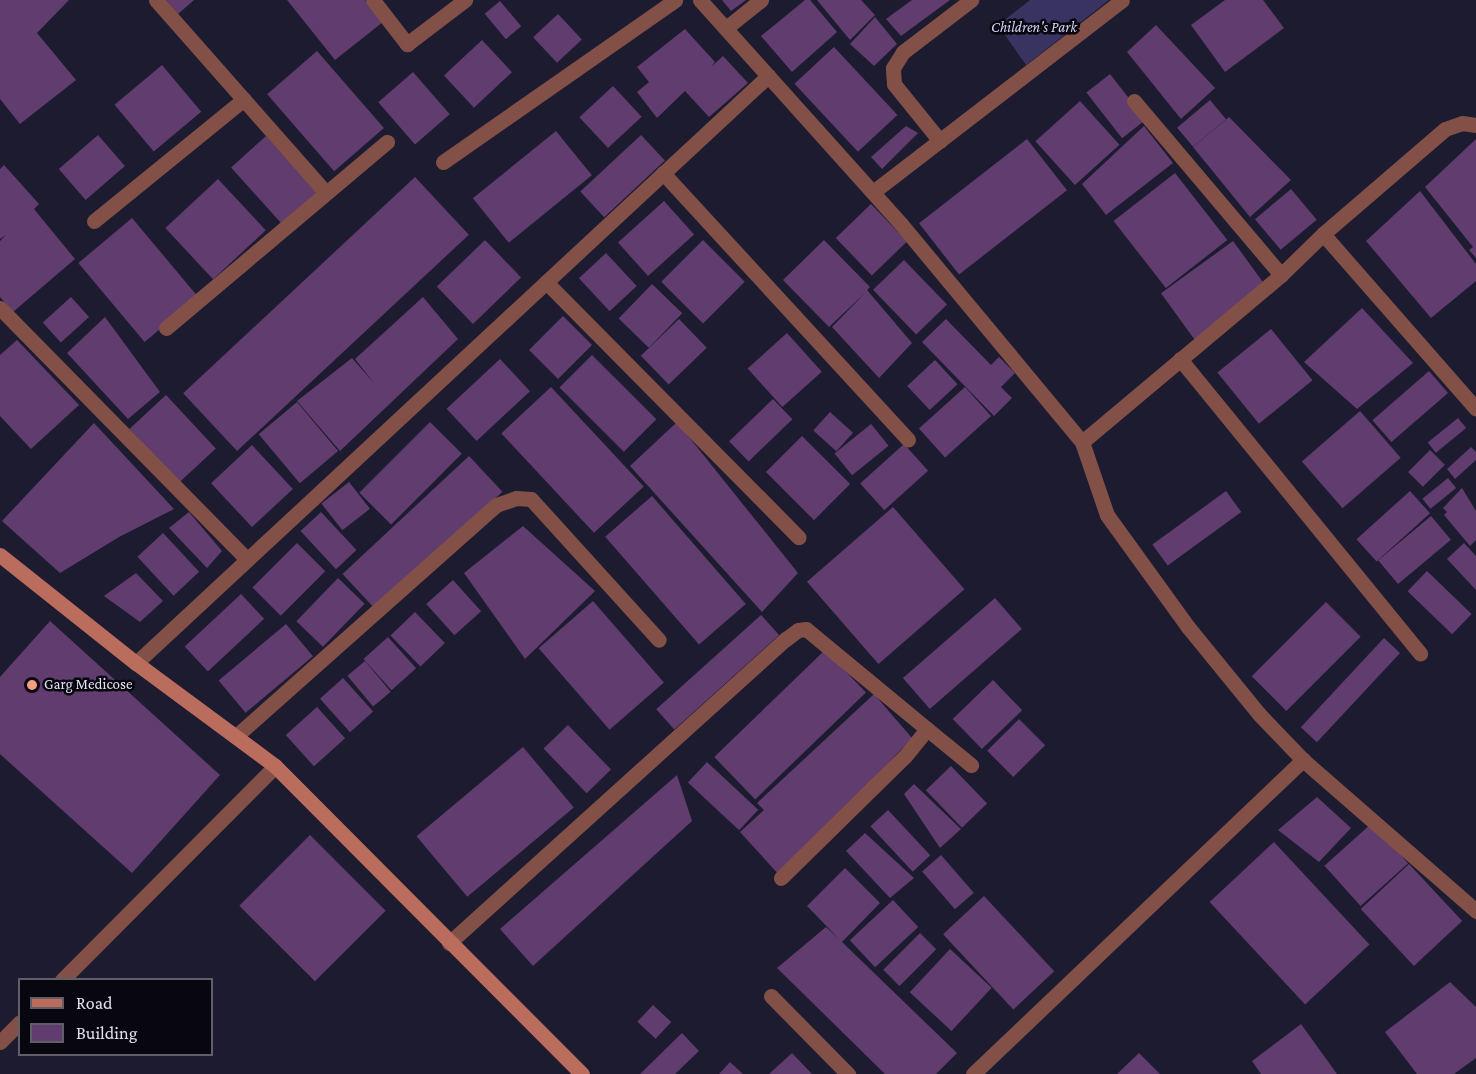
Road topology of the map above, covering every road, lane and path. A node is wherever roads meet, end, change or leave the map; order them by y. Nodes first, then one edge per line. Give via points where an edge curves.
1 (156, 0) edge
2 (373, 0) edge
3 (465, 0) edge
4 (675, 0) edge
5 (700, 0) edge
6 (761, 0) edge
7 (971, 0) edge
8 (1122, 0) edge
9 (726, 28) junction
10 (768, 76) junction
11 (244, 99) junction
12 (1134, 101) dead end
13 (1476, 125) edge
14 (940, 141) junction
15 (387, 142) dead end
16 (443, 162) dead end
17 (663, 173) junction
18 (873, 192) junction
19 (326, 193) junction
20 (94, 221) dead end
21 (1323, 234) junction
22 (1281, 275) junction
23 (546, 282) junction
24 (0, 308) edge
25 (166, 328) dead end
26 (1180, 359) junction
27 (1476, 409) edge
28 (908, 439) dead end
29 (1082, 442) junction
30 (798, 537) dead end
31 (0, 555) edge
32 (247, 559) junction
33 (659, 640) dead end
34 (1420, 653) dead end
35 (135, 663) junction
36 (927, 729) junction
37 (236, 736) junction
38 (1303, 760) junction
39 (971, 765) dead end
40 (274, 766) junction
41 (781, 878) dead end
42 (1476, 911) edge
43 (449, 943) junction
44 (64, 978) edge
45 (771, 996) dead end
46 (18, 1024) edge
47 (0, 1042) edge
48 (582, 1074) edge
49 (849, 1074) edge
50 (973, 1074) edge

1 - 11 street
2 - 3 street via 407,44
4 - 16 street
5 - 9 street
6 - 9 street
7 - 14 street via 903,52 893,68 894,84
8 - 14 street
9 - 10 street
10 - 17 street
10 - 18 street
11 - 19 street
11 - 20 street
12 - 22 street
13 - 21 street via 1462,123 1445,129
14 - 18 street
15 - 19 street
17 - 23 street
17 - 28 street
18 - 29 street
19 - 25 street
21 - 22 street
21 - 27 street
22 - 26 street
23 - 30 street
23 - 32 street
24 - 32 street
26 - 29 street
26 - 34 street
29 - 38 street via 1107,514 1188,627 1259,714
31 - 35 street
32 - 35 street
33 - 37 street via 531,499 516,498 496,505
35 - 37 street
36 - 39 street
36 - 41 street via 905,756
36 - 43 street via 806,629 798,630
37 - 40 street
38 - 42 street
38 - 50 street
40 - 43 street
40 - 44 street
43 - 48 street
45 - 49 street
46 - 47 street

